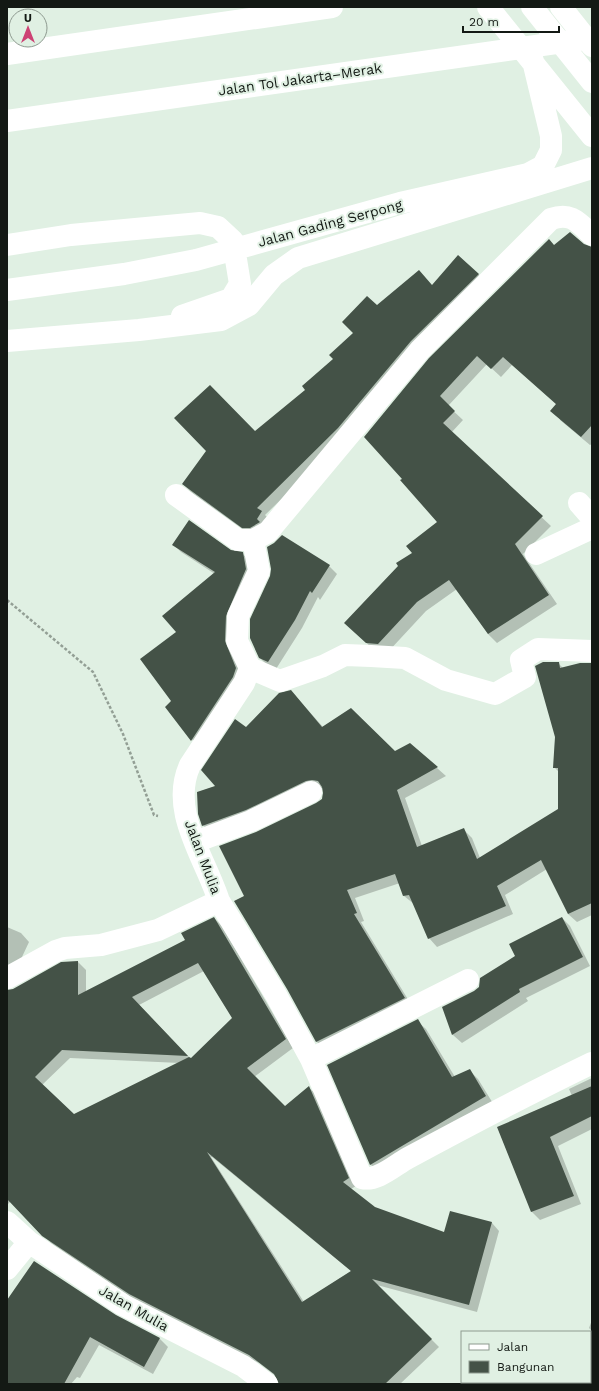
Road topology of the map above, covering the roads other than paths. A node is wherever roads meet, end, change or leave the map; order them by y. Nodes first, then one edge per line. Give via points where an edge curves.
1 (332, 7) edge
2 (488, 7) edge
3 (532, 7) edge
4 (560, 7) edge
5 (592, 38) edge
6 (592, 46) edge
7 (7, 54) edge
8 (533, 61) junction
9 (592, 82) edge
10 (7, 121) edge
11 (592, 136) edge
12 (592, 168) edge
13 (592, 235) edge
14 (7, 245) edge
15 (7, 290) edge
16 (139, 330) junction
17 (7, 341) edge
18 (176, 495) dead end
19 (592, 528) edge
20 (253, 540) junction
21 (536, 554) dead end
22 (592, 651) edge
23 (250, 668) junction
24 (311, 792) dead end
25 (192, 834) junction
26 (219, 901) junction
27 (7, 978) edge
28 (468, 980) dead end
29 (311, 1059) junction
30 (592, 1063) edge
31 (7, 1222) edge
32 (29, 1242) junction
33 (7, 1269) edge
34 (267, 1384) edge

1 - 7 main road
2 - 8 main road
3 - 9 main road
4 - 6 main road
5 - 10 main road, Jalan Tol Jakarta–Merak
8 - 11 main road
8 - 15 main road, Jalan Gading Serpong via 551,136 551,150 543,166 528,174 400,203 196,260 124,274
12 - 16 main road, Jalan Gading Serpong via 298,258 274,275 249,305 221,320
13 - 20 main road via 574,218 560,216 551,219 420,350 268,532
14 - 16 main road via 72,235 200,222 218,227 233,241 240,284 231,298
16 - 17 main road, Jalan Gading Serpong
18 - 20 main road via 238,540
19 - 21 main road
20 - 23 main road via 259,571 238,616 237,641
22 - 23 main road via 538,649 521,660 525,678 495,694 446,680 405,658 345,655 323,666 280,681
23 - 25 main road, Jalan Mulia via 244,683 184,777 183,787
24 - 25 main road via 251,821
25 - 26 main road, Jalan Mulia
26 - 27 main road, Jalan Mulia via 158,930 101,945 56,951
26 - 29 main road
28 - 29 main road
29 - 30 main road via 362,1178 367,1180 520,1097
31 - 32 main road, Jalan Mulia
32 - 33 main road
32 - 34 main road, Jalan Mulia via 123,1305 243,1366

